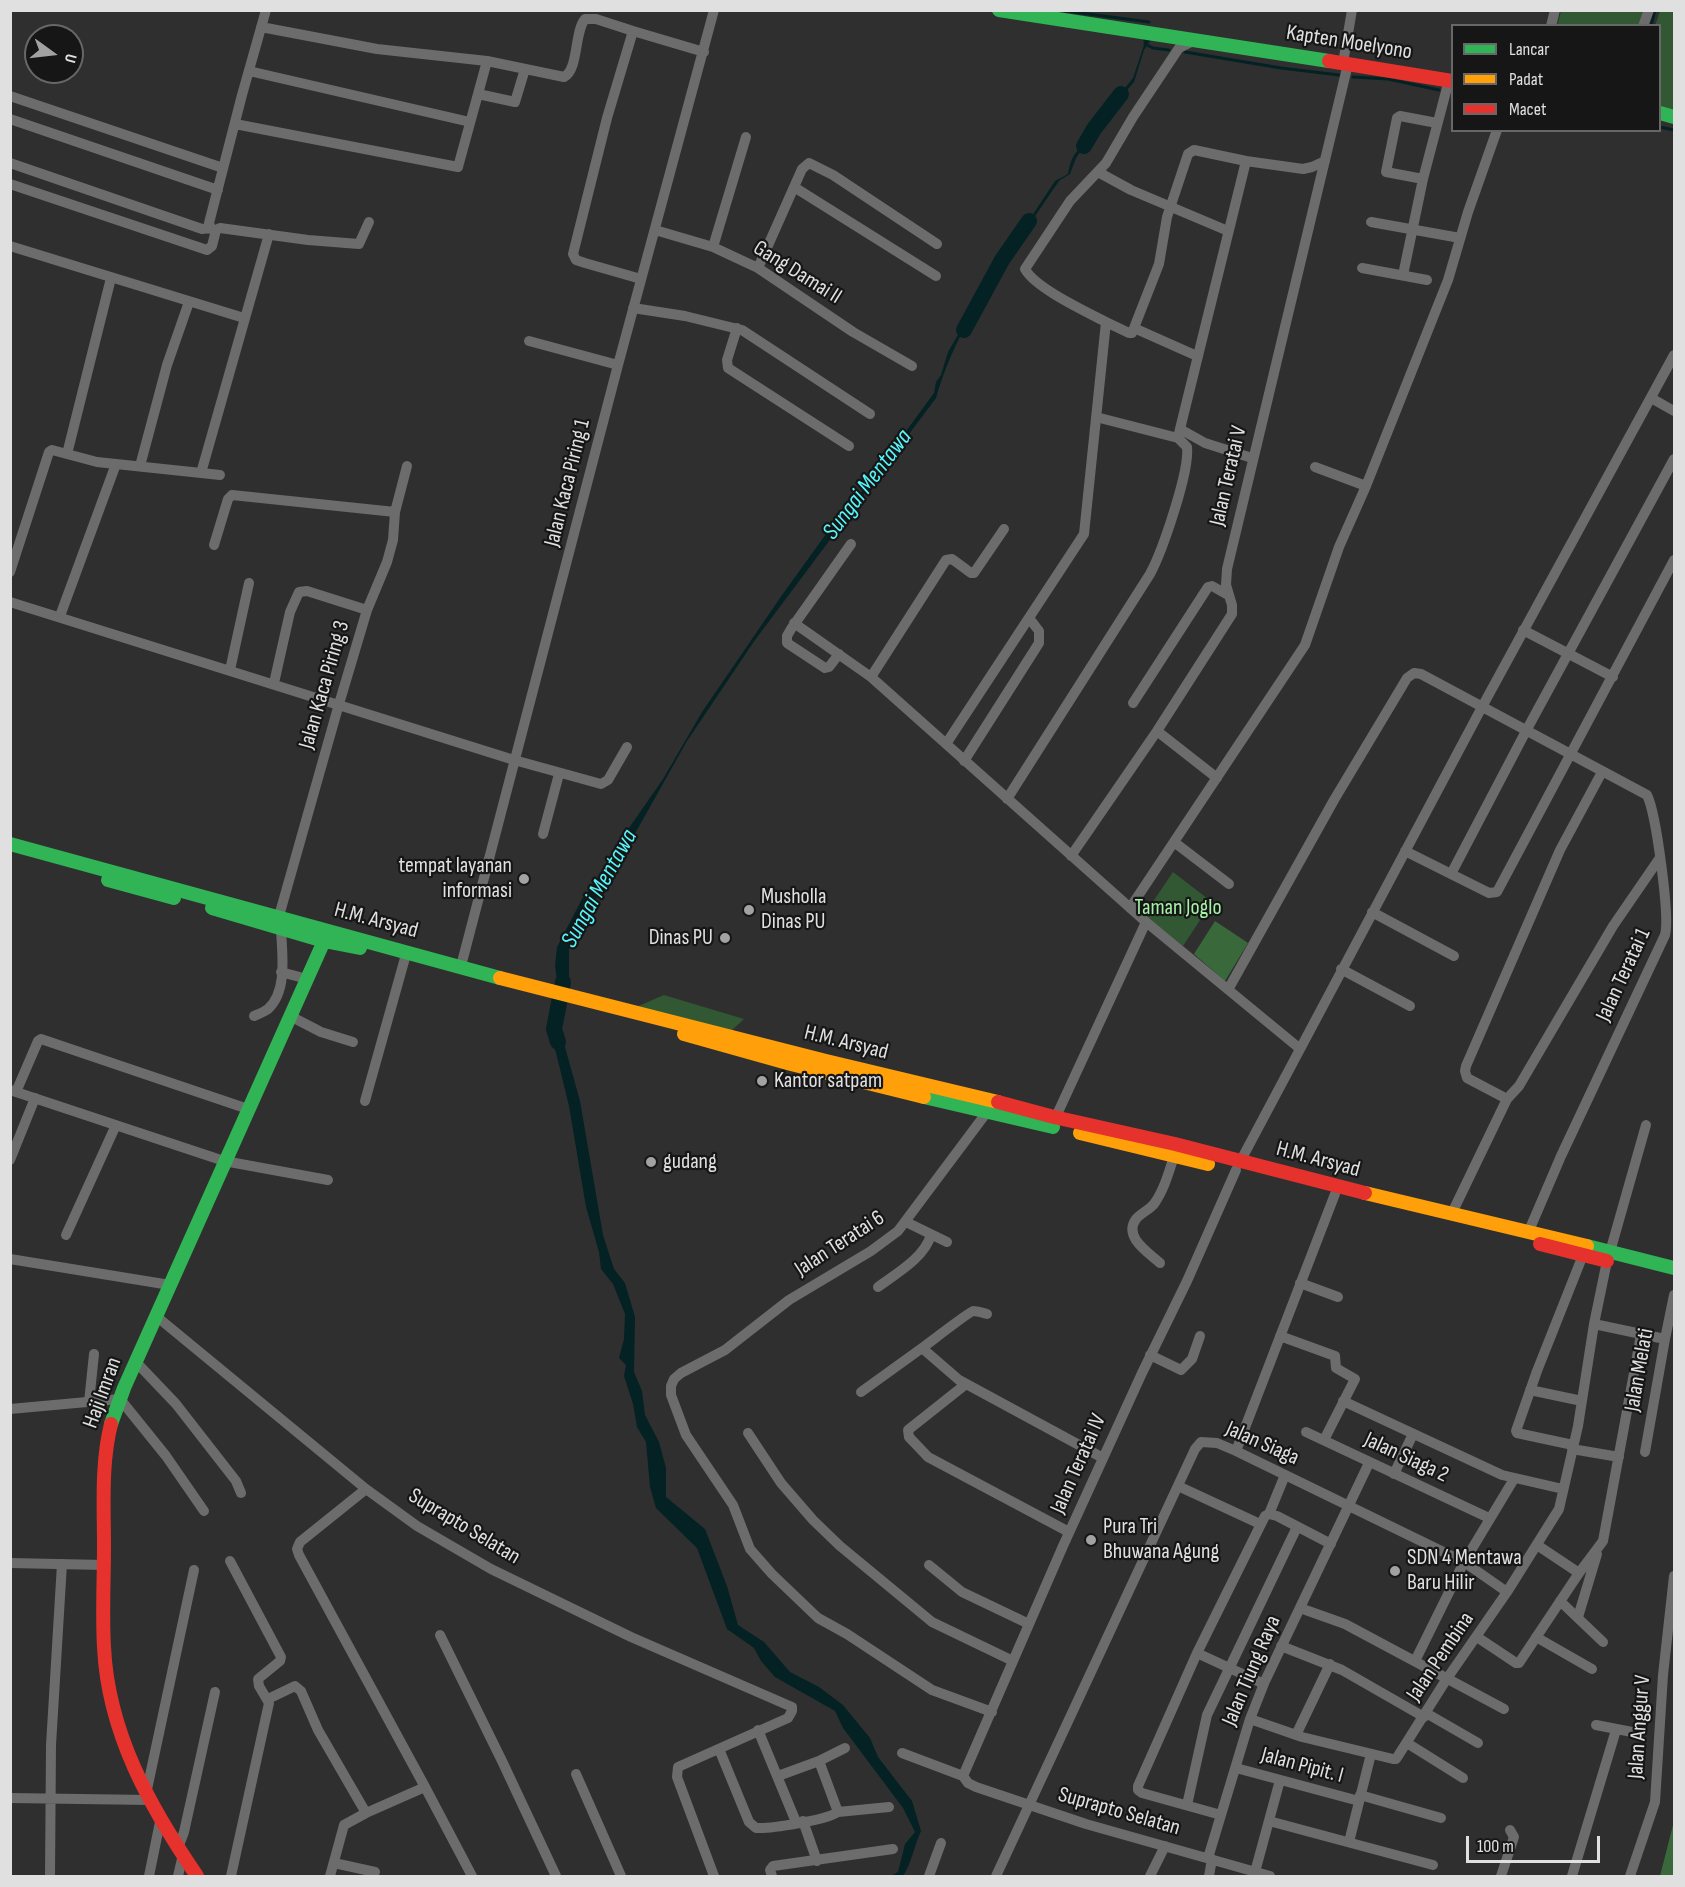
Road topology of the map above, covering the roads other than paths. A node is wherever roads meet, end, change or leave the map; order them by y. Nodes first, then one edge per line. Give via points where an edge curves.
1 (266, 10) edge
2 (714, 10) edge
3 (999, 10) edge
4 (1352, 10) edge
5 (1050, 14) edge
6 (261, 27) junction
7 (633, 31) junction
8 (1195, 40) junction
9 (704, 52) junction
10 (487, 61) junction
11 (1346, 64) junction
12 (525, 69) junction
13 (249, 71) junction
14 (1451, 80) edge
15 (478, 94) junction
16 (10, 96) edge
17 (10, 119) edge
18 (470, 122) junction
19 (1437, 123) junction
20 (234, 124) junction
21 (1496, 132) edge
22 (746, 137) dead end
23 (1246, 161) junction
24 (1325, 161) junction
25 (10, 163) edge
26 (223, 168) junction
27 (1098, 172) junction
28 (1423, 179) junction
29 (10, 184) edge
30 (794, 187) junction
31 (218, 190) junction
32 (1170, 207) junction
33 (369, 222) dead end
34 (1371, 222) dead end
35 (213, 230) junction
36 (655, 230) junction
37 (1412, 230) junction
38 (1228, 231) junction
39 (269, 234) junction
40 (1460, 238) junction
41 (937, 244) dead end
42 (10, 246) edge
43 (713, 247) junction
44 (758, 268) junction
45 (1362, 268) dead end
46 (1403, 275) junction
47 (936, 276) dead end
48 (111, 278) junction
49 (641, 279) junction
50 (1427, 280) dead end
51 (189, 302) junction
52 (633, 308) junction
53 (244, 318) junction
54 (1106, 322) junction
55 (737, 328) junction
56 (1134, 328) junction
57 (529, 340) dead end
58 (1674, 355) edge
59 (1197, 356) junction
60 (618, 365) junction
61 (912, 366) dead end
62 (1651, 398) junction
63 (1674, 411) edge
64 (870, 414) dead end
65 (1096, 417) junction
66 (1179, 434) junction
67 (849, 446) dead end
68 (68, 454) junction
69 (1252, 459) junction
70 (1674, 459) edge
71 (116, 464) junction
72 (140, 466) junction
73 (407, 466) dead end
74 (1315, 467) dead end
75 (201, 473) junction
76 (220, 476) dead end
77 (1366, 486) junction
78 (395, 512) junction
79 (1004, 529) dead end
80 (214, 544) dead end
81 (851, 544) dead end
82 (1674, 560) edge
83 (10, 572) edge
84 (249, 582) dead end
85 (1228, 596) junction
86 (10, 602) edge
87 (368, 610) junction
88 (60, 616) junction
89 (1029, 618) junction
90 (794, 623) junction
91 (1523, 630) junction
92 (839, 654) junction
93 (1569, 654) junction
94 (230, 670) junction
95 (871, 676) junction
96 (1612, 677) junction
97 (274, 683) junction
98 (1133, 703) dead end
99 (339, 704) junction
100 (1482, 707) junction
101 (1526, 730) junction
102 (1157, 731) junction
103 (946, 744) junction
104 (627, 747) dead end
105 (1570, 755) junction
106 (514, 760) junction
107 (964, 761) junction
108 (1602, 772) junction
109 (559, 774) junction
110 (1217, 778) junction
111 (1007, 799) junction
112 (543, 834) dead end
113 (1174, 842) junction
114 (10, 844) edge
115 (1405, 851) junction
116 (10, 854) edge
117 (1071, 856) junction
118 (1659, 859) junction
119 (1451, 874) junction
120 (1229, 885) dead end
121 (191, 897) junction
122 (1130, 908) junction
123 (1372, 912) junction
124 (280, 922) junction
125 (1146, 922) junction
126 (324, 941) junction
127 (1454, 956) dead end
128 (405, 958) junction
129 (461, 966) junction
130 (1341, 969) junction
131 (281, 972) junction
132 (306, 979) junction
133 (1229, 988) junction
134 (551, 996) junction
135 (569, 1001) junction
136 (1410, 1006) dead end
137 (254, 1016) dead end
138 (290, 1016) junction
139 (353, 1042) dead end
140 (1299, 1048) junction
141 (13, 1091) edge
142 (35, 1098) junction
143 (1507, 1099) junction
144 (365, 1101) dead end
145 (248, 1109) junction
146 (987, 1112) junction
147 (1053, 1122) junction
148 (116, 1125) junction
149 (1646, 1125) dead end
150 (1174, 1156) junction
151 (10, 1160) edge
152 (224, 1161) junction
153 (1238, 1166) junction
154 (328, 1180) dead end
155 (1335, 1194) junction
156 (1452, 1214) junction
157 (906, 1222) junction
158 (1528, 1233) junction
159 (66, 1235) dead end
160 (931, 1235) junction
161 (947, 1242) dead end
162 (1564, 1245) junction
163 (1583, 1255) junction
164 (1609, 1256) junction
165 (10, 1259) edge
166 (1160, 1263) dead end
167 (1674, 1268) edge
168 (1674, 1277) edge
169 (1300, 1283) junction
170 (170, 1285) junction
171 (878, 1287) dead end
172 (1674, 1295) edge
173 (1338, 1297) dead end
174 (987, 1314) dead end
175 (156, 1316) junction
176 (1594, 1324) junction
177 (1641, 1335) junction
178 (1200, 1336) dead end
179 (1280, 1336) junction
180 (1665, 1339) junction
181 (922, 1348) junction
182 (94, 1354) dead end
183 (1150, 1355) junction
184 (136, 1362) junction
185 (966, 1384) junction
186 (1530, 1390) junction
187 (861, 1392) dead end
188 (120, 1399) junction
189 (1344, 1401) junction
190 (1582, 1401) junction
191 (89, 1402) junction
192 (10, 1409) edge
193 (748, 1432) dead end
194 (1306, 1432) dead end
195 (1413, 1434) junction
196 (1324, 1440) junction
197 (1572, 1447) junction
198 (1236, 1451) junction
199 (1645, 1452) dead end
200 (1619, 1457) junction
201 (1103, 1458) junction
202 (1369, 1463) junction
203 (1394, 1474) junction
204 (1285, 1475) junction
205 (1514, 1479) junction
206 (1178, 1486) junction
207 (366, 1489) junction
208 (1563, 1489) junction
209 (241, 1493) dead end
210 (1350, 1506) junction
211 (204, 1510) dead end
212 (1269, 1514) junction
213 (1489, 1518) junction
214 (1260, 1524) junction
215 (1297, 1527) junction
216 (1069, 1532) junction
217 (1331, 1544) junction
218 (1537, 1545) junction
219 (1599, 1548) junction
220 (230, 1561) dead end
221 (1464, 1562) junction
222 (10, 1563) edge
223 (62, 1564) junction
224 (104, 1565) junction
225 (929, 1565) dead end
226 (194, 1570) dead end
227 (1579, 1573) junction
228 (1674, 1576) edge
229 (1508, 1592) junction
230 (1560, 1601) junction
231 (1300, 1608) junction
232 (1578, 1617) junction
233 (1029, 1624) junction
234 (440, 1635) dead end
235 (1477, 1637) junction
236 (1536, 1637) junction
237 (1604, 1642) dead end
238 (1281, 1646) junction
239 (1197, 1653) junction
240 (1013, 1660) junction
241 (1415, 1661) junction
242 (1330, 1664) junction
243 (1229, 1667) junction
244 (1592, 1669) dead end
245 (1446, 1680) junction
246 (1264, 1684) junction
247 (215, 1692) dead end
248 (268, 1699) junction
249 (1504, 1709) dead end
250 (992, 1712) junction
251 (1425, 1715) junction
252 (1250, 1719) junction
253 (1596, 1725) dead end
254 (758, 1730) junction
255 (1616, 1730) junction
256 (1632, 1732) dead end
257 (1296, 1735) junction
258 (1407, 1743) junction
259 (1478, 1743) dead end
260 (845, 1748) dead end
261 (719, 1749) junction
262 (902, 1753) dead end
263 (1371, 1754) junction
264 (819, 1761) junction
265 (1236, 1768) junction
266 (576, 1774) dead end
267 (778, 1776) junction
268 (963, 1776) junction
269 (1463, 1778) dead end
270 (1280, 1780) junction
271 (425, 1786) junction
272 (148, 1797) junction
273 (10, 1798) edge
274 (52, 1798) junction
275 (1359, 1798) junction
276 (1029, 1805) junction
277 (1187, 1805) junction
278 (889, 1807) dead end
279 (838, 1812) junction
280 (366, 1813) junction
281 (1221, 1815) junction
282 (1441, 1818) dead end
283 (1269, 1821) junction
284 (160, 1822) junction
285 (800, 1822) junction
286 (1510, 1830) dead end
287 (1349, 1842) junction
288 (941, 1843) dead end
289 (1165, 1846) junction
290 (893, 1849) dead end
291 (180, 1851) junction
292 (1210, 1858) junction
293 (817, 1861) junction
294 (334, 1863) junction
295 (1433, 1865) dead end
296 (375, 1872) dead end
297 (1255, 1872) junction
298 (50, 1876) edge
299 (149, 1876) edge
300 (178, 1876) edge
301 (197, 1876) edge
302 (231, 1876) edge
303 (330, 1876) edge
304 (472, 1876) edge
305 (556, 1876) edge
306 (621, 1876) edge
307 (714, 1876) edge
308 (772, 1876) edge
309 (929, 1876) edge
310 (996, 1876) edge
311 (1150, 1876) edge
312 (1209, 1876) edge
313 (1270, 1876) edge
314 (1500, 1876) edge
315 (1572, 1876) edge
316 (1630, 1876) edge

1 - 6 street
2 - 9 street, Jalan Kaca Piring 1
3 - 5 street
4 - 11 street, Jalan Teratai V
5 - 8 street, Kapten Moelyono
6 - 10 street via 377,49
6 - 13 street
7 - 9 street
7 - 12 street via 585,19 567,76
7 - 49 street via 573,254 576,260
8 - 11 street, Kapten Moelyono
8 - 27 street via 1179,48
9 - 36 street, Jalan Kaca Piring 1
10 - 12 street
10 - 15 street
11 - 14 street, Kapten Moelyono
11 - 24 street, Jalan Teratai V
12 - 15 street via 515,102
13 - 18 street
13 - 20 street
14 - 19 street
15 - 18 street
16 - 26 street
17 - 31 street
18 - 20 street via 458,167
19 - 28 street
19 - 28 street via 1397,118 1386,172
20 - 26 street
21 - 40 street
22 - 43 street
23 - 24 street via 1303,169
23 - 32 street via 1190,151
23 - 38 street
24 - 69 street, Jalan Teratai V
25 - 35 street
26 - 31 street
27 - 32 street
27 - 54 street via 1070,201 1026,269 1063,299
28 - 37 street
29 - 35 street via 204,250 210,248
30 - 41 street via 805,165 813,164
30 - 44 street
30 - 47 street
31 - 35 street via 209,223
32 - 38 street
32 - 56 street via 1159,264
33 - 39 street via 359,244
34 - 37 street
35 - 39 street
36 - 43 street, Gang Damai II
36 - 49 street, Jalan Kaca Piring 1
37 - 40 street
37 - 46 street
38 - 59 street
39 - 53 street
40 - 77 street via 1446,284
42 - 48 street
43 - 44 street, Gang Damai II
44 - 61 street, Gang Damai II
45 - 46 street
46 - 50 street
48 - 51 street
48 - 68 street
49 - 52 street, Jalan Kaca Piring 1
51 - 53 street
51 - 72 street via 167,365
52 - 55 street
52 - 60 street, Jalan Kaca Piring 1
53 - 75 street
54 - 56 street via 1129,333
54 - 65 street
55 - 64 street
55 - 67 street via 728,368
56 - 59 street
57 - 60 street
58 - 62 street, Jalan Teratai IV
59 - 66 street
60 - 106 street, Jalan Kaca Piring 1
62 - 63 street
62 - 91 street, Jalan Teratai IV
65 - 66 street
65 - 89 street via 1084,534
66 - 69 street
66 - 111 street via 1187,447 1187,456 1155,567
68 - 71 street
68 - 83 street via 49,452
69 - 85 street, Jalan Teratai V via 1227,569
70 - 93 street
71 - 72 street
71 - 88 street
72 - 75 street
73 - 78 street, Jalan Kaca Piring 3
74 - 77 street
75 - 76 street
77 - 110 street via 1339,548 1305,645
78 - 80 street via 232,495
78 - 87 street, Jalan Kaca Piring 3 via 387,562
79 - 95 street via 974,573 952,559 945,560
81 - 90 street
82 - 96 street
84 - 94 street
85 - 98 street via 1208,587
85 - 102 street, Jalan Teratai V via 1232,615
86 - 88 street
87 - 97 street via 299,592
87 - 99 street, Jalan Kaca Piring 3
88 - 94 street
89 - 103 street
89 - 107 street via 1039,631 1039,643
90 - 92 street
90 - 92 street via 787,644 825,668
91 - 93 street
91 - 100 street, Jalan Teratai IV
92 - 95 street
93 - 96 street
93 - 101 street
94 - 97 street
95 - 103 street
96 - 105 street
97 - 99 street
99 - 106 street
99 - 124 street, Jalan Kaca Piring 3
100 - 101 street, Jalan Teratai 1
100 - 115 street, Jalan Teratai IV
100 - 133 street, Jalan Teratai 1 via 1420,674 1407,678
101 - 105 street, Jalan Teratai 1
101 - 119 street
102 - 110 street
102 - 117 street, Jalan Teratai V
103 - 107 street
104 - 109 street via 605,783
105 - 108 street, Jalan Teratai 1
105 - 119 street via 1497,892 1489,893
106 - 109 street
106 - 129 street, Jalan Kaca Piring 1
107 - 111 street
108 - 118 street, Jalan Teratai 1 via 1647,795
108 - 143 street via 1560,850 1466,1066 1467,1078
109 - 112 street
110 - 113 street
111 - 117 street
113 - 120 street
113 - 122 street
114 - 121 street, H.M. Arsyad
115 - 119 street
115 - 123 street, Jalan Teratai IV
116 - 121 street, H.M. Arsyad
117 - 122 street
118 - 143 street via 1613,926 1519,1086
118 - 158 street, Jalan Teratai 1 via 1665,935
121 - 124 street, H.M. Arsyad
122 - 125 street
123 - 127 street
123 - 130 street, Jalan Teratai IV
124 - 126 street, H.M. Arsyad
124 - 129 street, H.M. Arsyad
124 - 131 street, Jalan Kaca Piring 3
125 - 133 street
125 - 147 street
126 - 128 street, H.M. Arsyad
126 - 132 street, Haji Imran
128 - 134 street, H.M. Arsyad
128 - 144 street
129 - 134 street, H.M. Arsyad
130 - 136 street
130 - 140 street, Jalan Teratai IV
131 - 132 street
131 - 137 street, Jalan Kaca Piring 3 via 276,998 267,1010
132 - 138 street, Haji Imran
133 - 140 street
134 - 135 street, H.M. Arsyad
135 - 146 street, H.M. Arsyad via 791,1064
135 - 147 street, H.M. Arsyad via 705,1029 980,1097
138 - 139 street
138 - 145 street, Haji Imran
140 - 153 street, Jalan Teratai IV
141 - 142 street
141 - 145 street via 41,1039
142 - 148 street
142 - 151 street
143 - 156 street
145 - 152 street, Haji Imran
146 - 147 street, H.M. Arsyad
146 - 157 street, Jalan Teratai 6
147 - 150 street, H.M. Arsyad
147 - 153 street, H.M. Arsyad via 1175,1144
148 - 152 street
148 - 159 street
149 - 164 street, Jalan Pembina
150 - 153 street, H.M. Arsyad
150 - 166 street via 1161,1192 1132,1230 1135,1240
152 - 154 street
152 - 170 street, Haji Imran
153 - 155 street, H.M. Arsyad
153 - 156 street, H.M. Arsyad
153 - 183 street, Jalan Teratai IV
155 - 162 street, H.M. Arsyad
155 - 169 street
156 - 158 street, H.M. Arsyad
157 - 160 street
157 - 250 street, Jalan Teratai 6 via 871,1251 789,1300 725,1350 681,1373 671,1383 671,1395 686,1435 733,1505 750,1549 772,1574 818,1618 932,1690
158 - 162 street, H.M. Arsyad
160 - 161 street
160 - 171 street via 912,1261
162 - 163 street, H.M. Arsyad
162 - 164 street, H.M. Arsyad
163 - 164 street, H.M. Arsyad
163 - 186 street
164 - 167 street, H.M. Arsyad
164 - 168 street, H.M. Arsyad
164 - 176 street, Jalan Pembina
165 - 170 street
169 - 173 street
169 - 179 street
170 - 175 street, Haji Imran
172 - 180 street, Jalan Melati
174 - 181 street via 968,1313
175 - 184 street, Haji Imran
175 - 207 street, Suprapto Selatan
176 - 177 street
176 - 190 street, Jalan Pembina
177 - 180 street
177 - 200 street
178 - 183 street via 1192,1359 1181,1370
179 - 189 street via 1336,1356 1336,1368 1355,1379
179 - 198 street
180 - 199 street, Jalan Melati
181 - 185 street
181 - 187 street
182 - 191 street
183 - 201 street, Jalan Teratai IV
184 - 188 street, Haji Imran
184 - 209 street via 176,1404 236,1481
185 - 201 street
185 - 216 street via 908,1430 909,1437 928,1457
186 - 190 street
186 - 197 street via 1516,1432
188 - 191 street
188 - 211 street
188 - 224 street, Haji Imran via 110,1426 104,1466
189 - 195 street
189 - 196 street
190 - 197 street, Jalan Pembina
191 - 192 street
193 - 240 street via 781,1483 850,1555 932,1622
194 - 196 street, Jalan Siaga 2
195 - 203 street
195 - 205 street
196 - 202 street, Jalan Siaga 2
197 - 200 street
197 - 208 street, Jalan Pembina
198 - 204 street, Jalan Siaga
198 - 206 street, Jalan Siaga via 1217,1443 1201,1442
200 - 219 street
201 - 216 street, Jalan Teratai IV
202 - 203 street, Jalan Siaga 2
202 - 210 street, Jalan Tiung Raya
203 - 213 street, Jalan Siaga 2
204 - 210 street, Jalan Siaga
204 - 212 street
205 - 208 street
205 - 213 street
206 - 214 street
206 - 276 street, Jalan Siaga
207 - 254 street, Suprapto Selatan via 417,1526 491,1569 631,1638 792,1707 788,1718
207 - 271 street via 300,1542 297,1549
208 - 218 street, Jalan Pembina via 1559,1509
210 - 217 street, Jalan Tiung Raya
210 - 221 street, Jalan Siaga
212 - 214 street
212 - 215 street
213 - 221 street
214 - 239 street
215 - 217 street
215 - 243 street
216 - 233 street, Jalan Teratai IV
217 - 231 street, Jalan Tiung Raya
218 - 227 street
218 - 229 street, Jalan Pembina
219 - 227 street
219 - 232 street
220 - 248 street via 281,1657 258,1679
221 - 229 street, Jalan Siaga
221 - 241 street
222 - 223 street
223 - 224 street
223 - 274 street via 51,1745
224 - 272 street, Haji Imran via 107,1675 128,1751
225 - 233 street via 962,1592
226 - 272 street
227 - 230 street
228 - 316 street, Jalan Anggur V via 1654,1802
229 - 235 street, Jalan Pembina
230 - 232 street
230 - 236 street
231 - 238 street, Jalan Tiung Raya
231 - 241 street via 1335,1619
232 - 237 street
233 - 240 street, Jalan Teratai IV
234 - 305 street
235 - 236 street via 1517,1663
235 - 245 street, Jalan Pembina
236 - 244 street
238 - 242 street
238 - 246 street, Jalan Tiung Raya
239 - 243 street
239 - 277 street via 1138,1786 1142,1792
240 - 250 street, Jalan Teratai IV
241 - 245 street
242 - 251 street
242 - 257 street
243 - 246 street
243 - 277 street via 1205,1722
245 - 249 street
245 - 251 street, Jalan Pembina
246 - 252 street, Jalan Tiung Raya
247 - 291 street
248 - 280 street via 295,1686 301,1691 318,1730
248 - 302 street
250 - 268 street, Jalan Teratai IV
251 - 258 street, Jalan Pembina
251 - 259 street
252 - 257 street, Jalan Pembina
252 - 265 street, Jalan Tiung Raya
253 - 255 street
254 - 261 street
254 - 267 street
255 - 256 street
255 - 315 street
257 - 263 street, Jalan Pembina
258 - 263 street, Jalan Pembina via 1396,1759
258 - 269 street
260 - 264 street
261 - 285 street via 752,1826
261 - 307 street via 680,1765 676,1774
262 - 268 street, Suprapto Selatan
263 - 275 street
264 - 267 street
264 - 279 street
265 - 270 street, Jalan Pipit. I
265 - 281 street, Jalan Tiung Raya
266 - 306 street
267 - 285 street
268 - 276 street, Suprapto Selatan via 976,1787
270 - 275 street, Jalan Pipit. I
270 - 283 street
271 - 280 street
271 - 304 street
272 - 274 street
272 - 284 street, Haji Imran
273 - 274 street
274 - 298 street
275 - 282 street, Jalan Pipit. I
275 - 287 street
276 - 289 street, Suprapto Selatan
276 - 310 street, Jalan Siaga
277 - 281 street
278 - 279 street
279 - 285 street
280 - 294 street via 344,1826
281 - 292 street, Jalan Tiung Raya
283 - 287 street
283 - 297 street
284 - 291 street, Haji Imran
284 - 299 street
285 - 293 street
286 - 314 street via 1514,1837
287 - 295 street
288 - 309 street
289 - 292 street, Suprapto Selatan
289 - 311 street
290 - 293 street
291 - 300 street
291 - 301 street, Haji Imran
292 - 297 street, Suprapto Selatan
292 - 312 street, Jalan Tiung Raya
293 - 308 street via 772,1867
294 - 296 street
294 - 303 street
297 - 313 street, Suprapto Selatan

